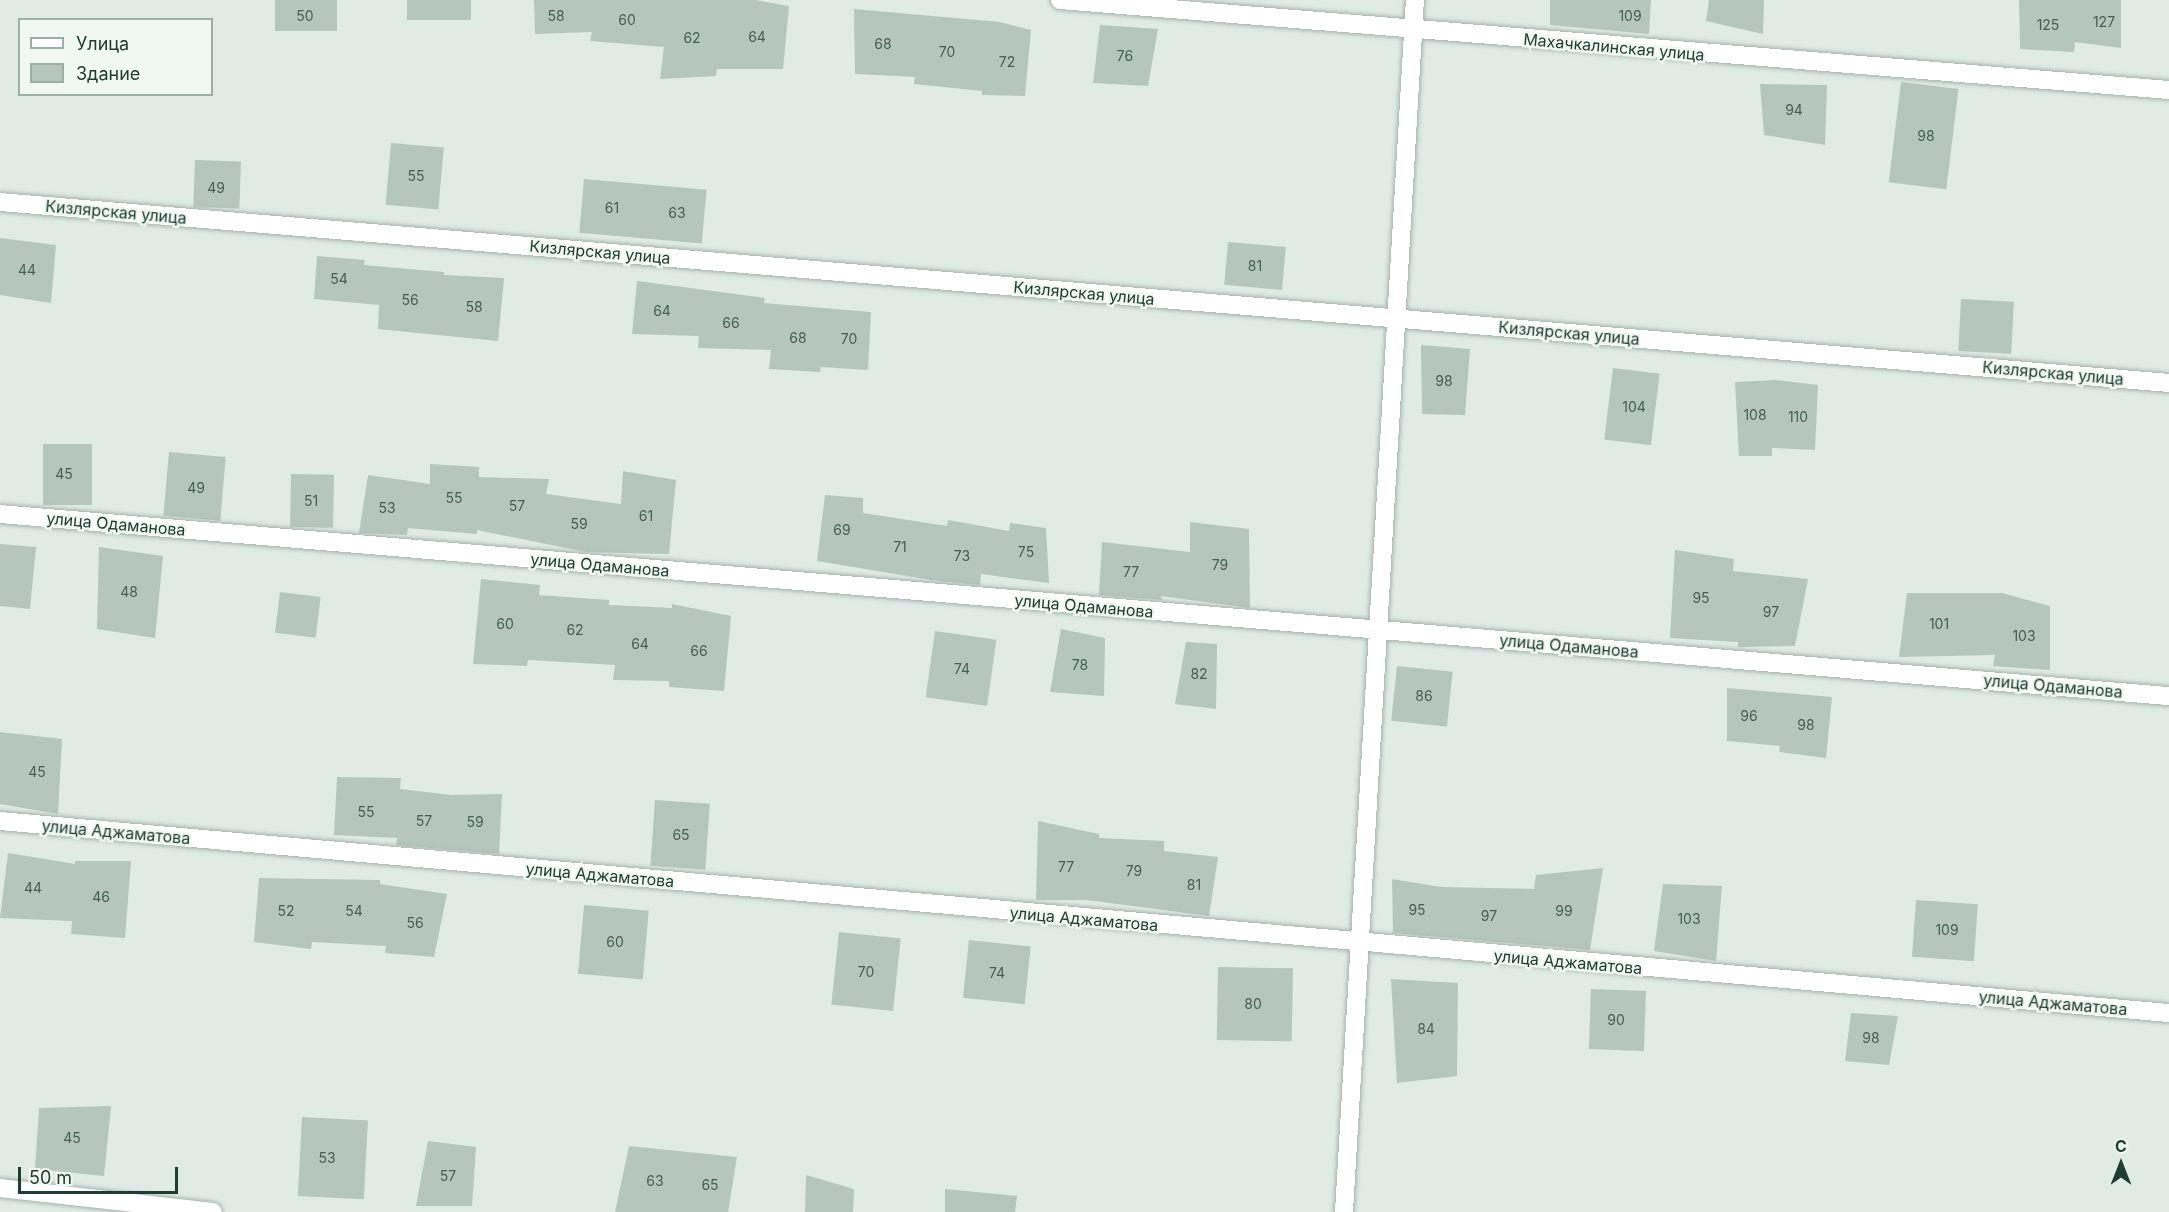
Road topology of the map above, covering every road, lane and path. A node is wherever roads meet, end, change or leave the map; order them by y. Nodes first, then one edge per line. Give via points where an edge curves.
1 (1060, 0) edge
2 (1416, 0) edge
3 (1414, 29) junction
4 (2169, 90) edge
5 (0, 202) edge
6 (1397, 319) junction
7 (2169, 383) edge
8 (0, 514) edge
9 (1379, 631) junction
10 (2169, 696) edge
11 (0, 821) edge
12 (1360, 944) junction
13 (2169, 1013) edge
14 (0, 1188) edge
15 (213, 1212) edge
16 (1344, 1212) edge

1 - 3 street, Махачкалинская улица
2 - 3 street
3 - 4 street, Махачкалинская улица
3 - 6 street
5 - 6 street, Кизлярская улица
6 - 7 street, Кизлярская улица
6 - 9 street
8 - 9 street, улица Одаманова
9 - 10 street, улица Одаманова
9 - 12 street
11 - 12 street, улица Аджаматова
12 - 13 street, улица Аджаматова
12 - 16 street
14 - 15 street

